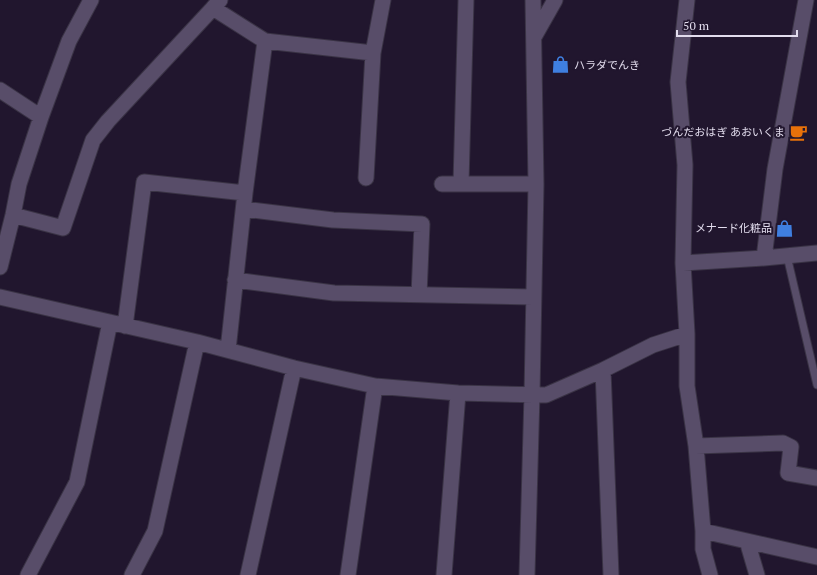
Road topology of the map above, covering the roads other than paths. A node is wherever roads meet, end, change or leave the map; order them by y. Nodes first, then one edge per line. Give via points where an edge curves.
1 (91, 0) edge
2 (383, 0) edge
3 (466, 0) edge
4 (533, 0) edge
5 (555, 0) edge
6 (688, 0) edge
7 (806, 0) edge
8 (216, 4) edge
9 (533, 38) junction
10 (265, 41) junction
11 (373, 53) junction
12 (0, 90) edge
13 (41, 117) junction
14 (366, 178) dead end
15 (461, 183) junction
16 (442, 184) dead end
17 (536, 184) junction
18 (245, 192) junction
19 (244, 210) junction
20 (13, 215) junction
21 (817, 252) edge
22 (787, 256) junction
23 (764, 258) junction
24 (683, 263) junction
25 (0, 267) edge
26 (235, 280) junction
27 (419, 295) junction
28 (0, 297) edge
29 (533, 297) junction
30 (110, 322) junction
31 (125, 326) junction
32 (687, 334) junction
33 (197, 342) junction
34 (228, 350) junction
35 (294, 368) junction
36 (603, 370) junction
37 (817, 385) edge
38 (375, 386) junction
39 (458, 392) junction
40 (532, 394) junction
41 (696, 446) junction
42 (817, 478) edge
43 (703, 531) junction
44 (747, 541) junction
45 (817, 557) edge
46 (28, 575) edge
47 (132, 575) edge
48 (248, 575) edge
49 (348, 575) edge
50 (444, 575) edge
51 (527, 575) edge
52 (611, 575) edge
53 (710, 575) edge
54 (757, 575) edge

1 - 13 street via 70,41
2 - 11 street
3 - 15 street
4 - 9 street
5 - 9 street
6 - 24 street via 678,82 685,165
7 - 23 street via 775,169
8 - 10 street
8 - 20 street via 108,121 94,140 63,228
9 - 17 street
10 - 11 street
10 - 18 street
11 - 14 street
12 - 13 street
13 - 20 street via 19,184
15 - 16 street
15 - 17 street
17 - 29 street
18 - 19 street
18 - 31 street via 144,182
19 - 26 street
19 - 27 street via 333,220 422,224
20 - 25 street
21 - 22 street
22 - 23 street
22 - 37 lane
23 - 24 street
24 - 32 street
26 - 27 street via 334,293
26 - 34 street
27 - 29 street
28 - 30 street
29 - 40 street
30 - 31 street
30 - 46 street via 77,482
31 - 33 street
32 - 36 street via 653,345
32 - 41 street via 687,386
33 - 34 street
33 - 47 street via 155,531
34 - 35 street
35 - 38 street
35 - 48 street
36 - 40 street via 546,395
36 - 52 street
38 - 39 street
38 - 49 street
39 - 40 street
39 - 50 street
40 - 51 street
41 - 42 street via 783,443 791,447 788,473
41 - 43 street
43 - 44 street
43 - 53 street via 703,549
44 - 45 street
44 - 54 street

